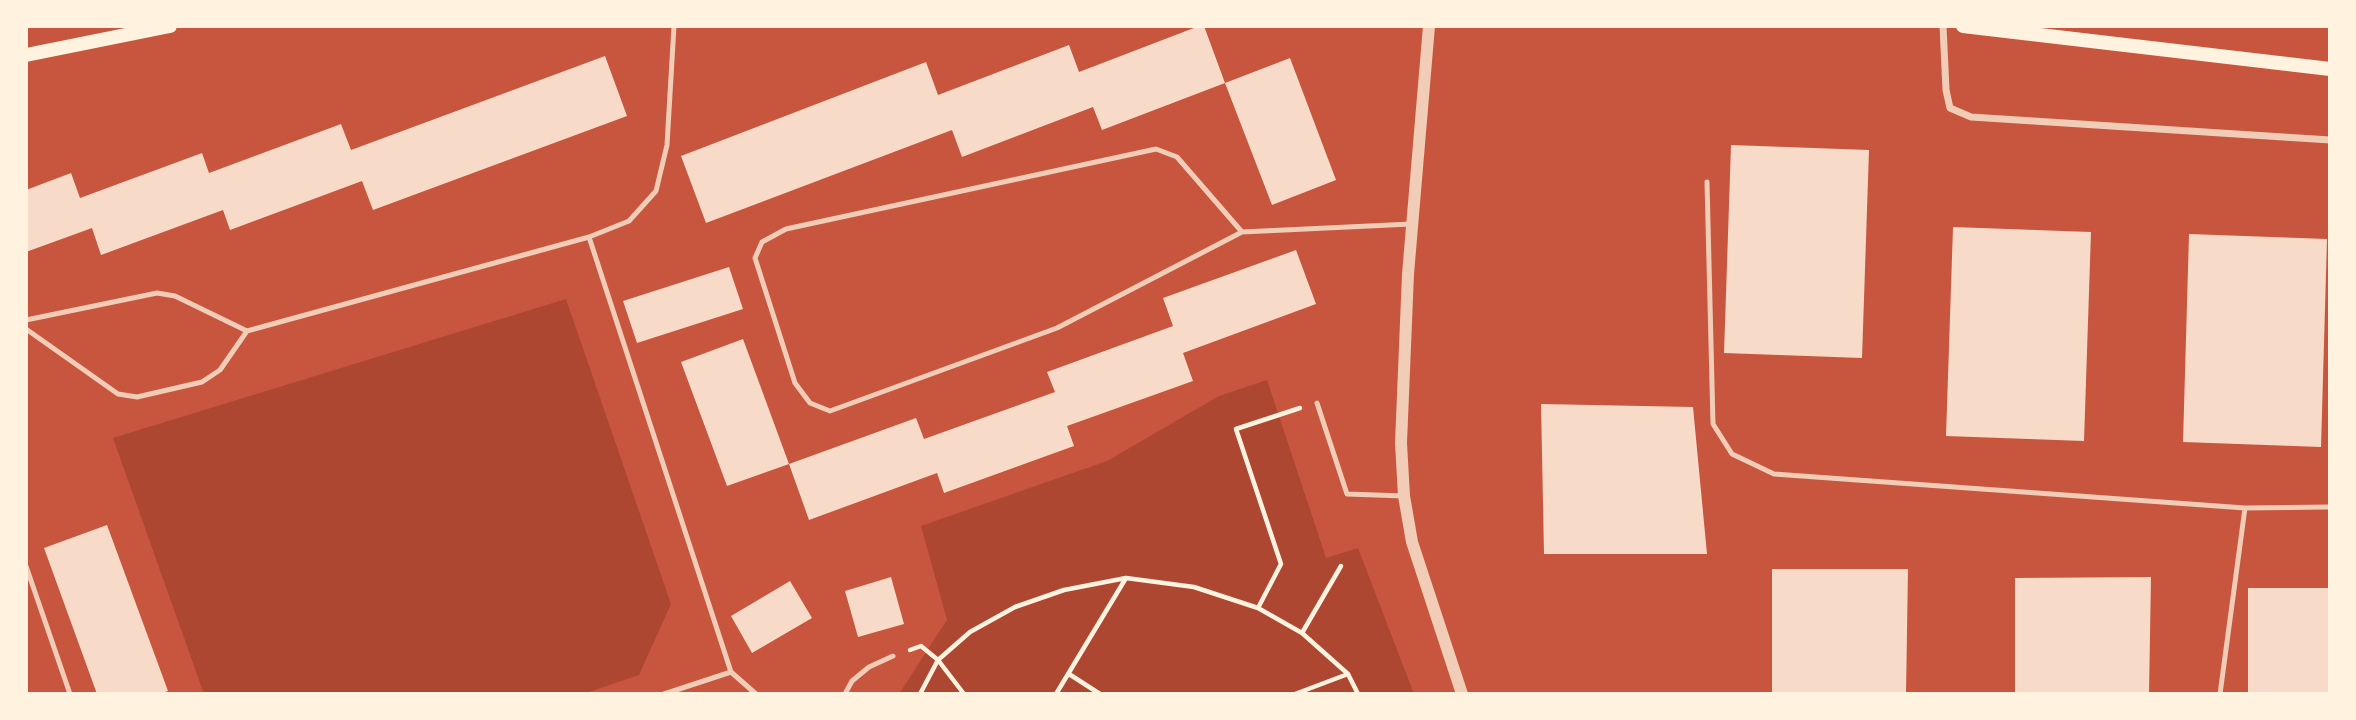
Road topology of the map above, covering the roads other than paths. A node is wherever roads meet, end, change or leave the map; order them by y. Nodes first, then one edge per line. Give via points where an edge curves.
1 (170, 26) edge
2 (674, 26) edge
3 (1429, 26) edge
4 (1943, 26) edge
5 (1963, 26) edge
6 (26, 55) edge
7 (2330, 69) edge
8 (2330, 140) edge
9 (1707, 182) dead end
10 (1411, 225) junction
11 (1242, 232) junction
12 (589, 237) junction
13 (26, 320) edge
14 (26, 329) edge
15 (247, 331) junction
16 (1317, 403) road end
17 (1404, 496) junction
18 (2330, 507) edge
19 (2245, 508) junction
20 (26, 566) edge
21 (892, 656) road end
22 (731, 672) junction
23 (70, 694) edge
24 (664, 694) edge
25 (756, 694) edge
26 (845, 694) edge
27 (1462, 694) edge
28 (2220, 694) edge

1 - 6 main road
2 - 12 lane via 667,145 656,191 629,221
3 - 10 street
4 - 8 street via 1950,108 1971,117
5 - 7 main road
9 - 19 lane via 1713,424 1732,454 1774,474
10 - 11 lane
10 - 17 street via 1401,443
11 - 11 lane via 1057,328 830,411 810,403 795,383 755,258 762,242 786,229 1156,149 1177,157
12 - 15 lane
12 - 22 lane
13 - 15 lane via 157,293 174,296
14 - 15 lane via 118,394 137,397 202,382 220,370
16 - 17 lane via 1347,494
17 - 27 street via 1412,542
18 - 19 lane
19 - 28 lane
20 - 23 lane
21 - 26 lane via 869,667
22 - 24 lane
22 - 25 lane

